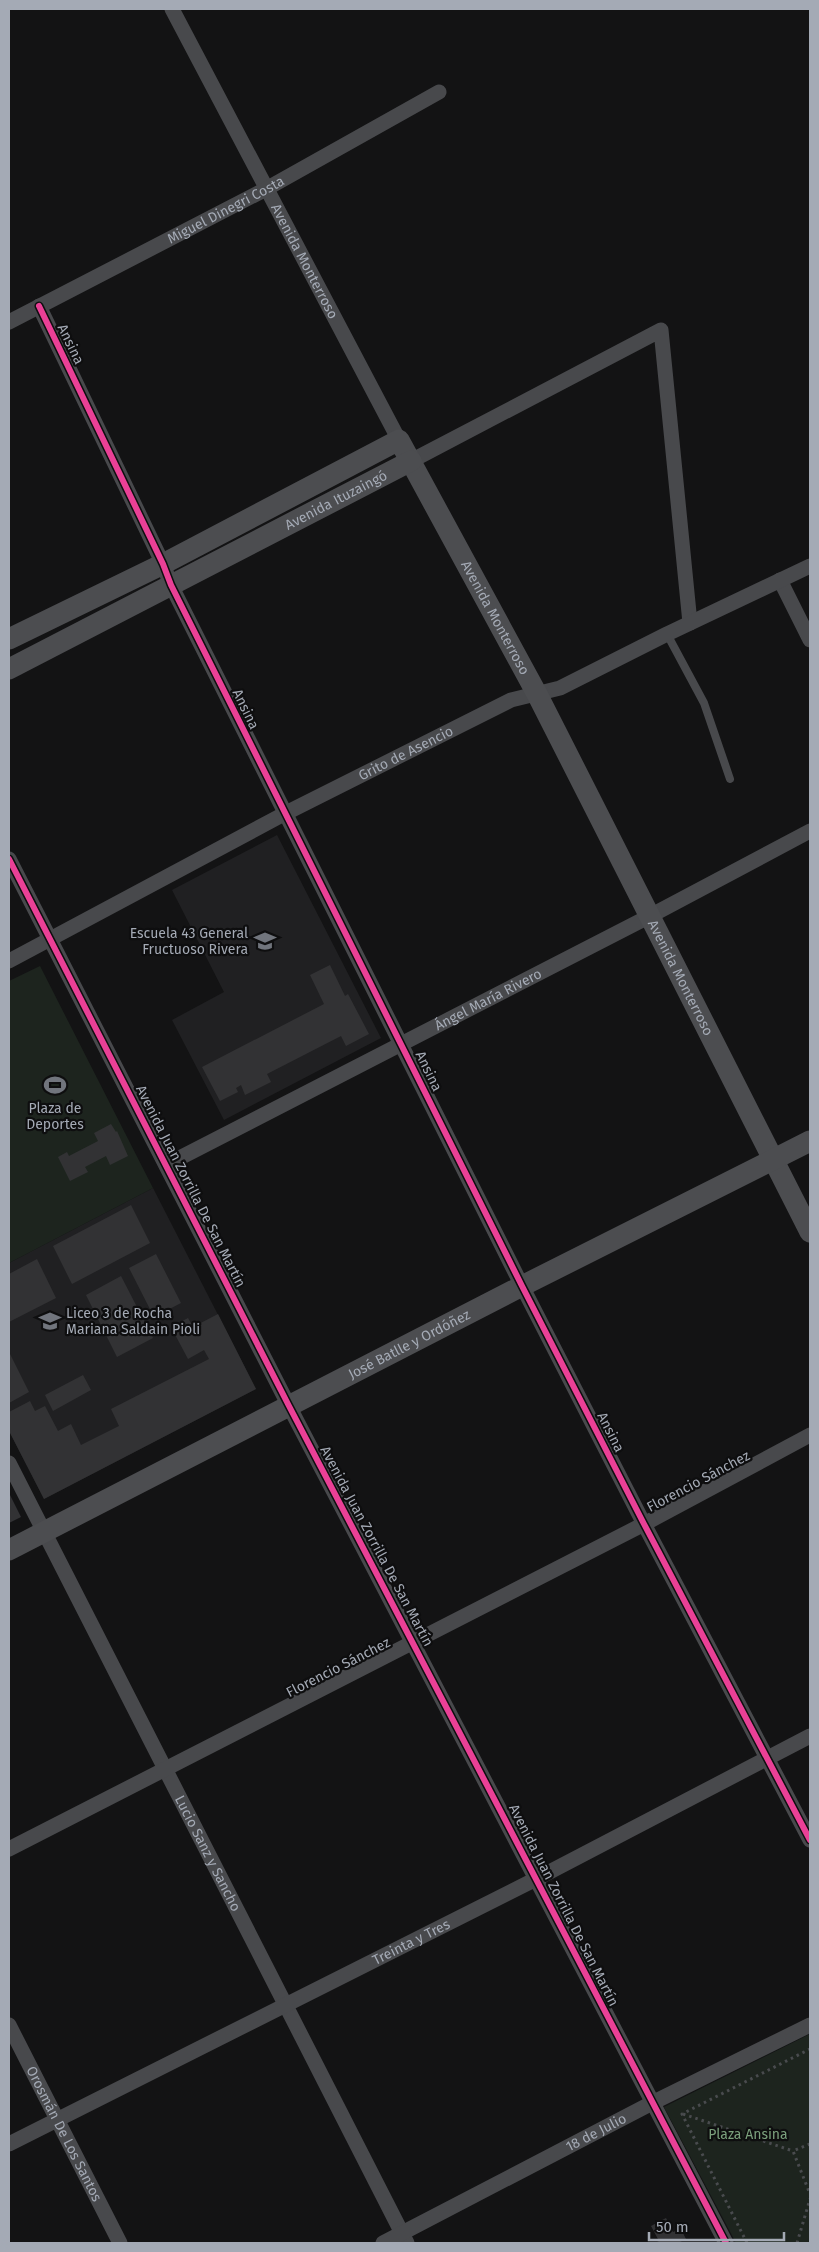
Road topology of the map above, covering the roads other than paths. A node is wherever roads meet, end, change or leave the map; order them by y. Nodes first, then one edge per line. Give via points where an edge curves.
1 (172, 9) edge
2 (439, 92) dead end
3 (266, 188) junction
4 (39, 306) junction
5 (9, 322) edge
6 (400, 440) junction
7 (411, 461) junction
8 (163, 564) junction
9 (810, 566) edge
10 (780, 580) junction
11 (171, 585) junction
12 (690, 623) junction
13 (667, 634) junction
14 (9, 639) edge
15 (810, 640) edge
16 (9, 669) edge
17 (537, 694) junction
18 (730, 779) dead end
19 (284, 814) junction
20 (810, 831) edge
21 (9, 859) edge
22 (650, 916) junction
23 (50, 940) junction
24 (9, 961) edge
25 (402, 1045) junction
26 (810, 1141) edge
27 (773, 1158) junction
28 (166, 1166) junction
29 (810, 1232) edge
30 (522, 1286) junction
31 (289, 1406) junction
32 (810, 1435) edge
33 (9, 1463) edge
34 (644, 1524) junction
35 (43, 1532) junction
36 (9, 1550) edge
37 (414, 1642) junction
38 (810, 1736) edge
39 (768, 1758) junction
40 (164, 1768) junction
41 (810, 1840) edge
42 (9, 1849) edge
43 (536, 1879) junction
44 (285, 2005) junction
45 (9, 2025) edge
46 (810, 2025) edge
47 (652, 2103) junction
48 (56, 2120) junction
49 (9, 2144) edge
50 (404, 2238) edge
51 (120, 2243) edge
52 (383, 2243) edge
53 (726, 2243) edge

1 - 3 street, Avenida Monterroso
2 - 3 street, Miguel Dinegri Costa
3 - 4 street, Miguel Dinegri Costa
3 - 6 street, Avenida Monterroso
4 - 5 street, Miguel Dinegri Costa
4 - 8 street, Ansina
6 - 7 street, Avenida Monterroso
6 - 8 street, Avenida Ituzaingó
7 - 11 street, Avenida Ituzaingó
7 - 12 street, Avenida Ituzaingó via 661,330
7 - 17 street, Avenida Monterroso
8 - 11 street, Ansina
8 - 14 street, Avenida Ituzaingó
9 - 10 street, Grito de Asencio
10 - 12 street, Grito de Asencio
10 - 15 street
11 - 16 street, Avenida Ituzaingó
11 - 19 street, Ansina
12 - 13 street, Grito de Asencio
13 - 17 street, Grito de Asencio via 560,688
13 - 18 lane via 704,703
17 - 19 street, Grito de Asencio via 511,700
17 - 22 street, Avenida Monterroso
19 - 23 street, Grito de Asencio
19 - 25 street, Ansina
20 - 22 street, Ángel María Rivero
21 - 23 street, Avenida Juan Zorrilla De San Martín
22 - 25 street, Ángel María Rivero
22 - 27 street, Avenida Monterroso
23 - 24 street, Grito de Asencio
23 - 28 street, Avenida Juan Zorrilla De San Martín
25 - 28 street, Ángel María Rivero
25 - 30 street, Ansina
26 - 27 street, José Batlle y Ordóñez
27 - 29 street, Avenida Monterroso
27 - 30 street, José Batlle y Ordóñez
28 - 31 street, Avenida Juan Zorrilla De San Martín
30 - 31 street, José Batlle y Ordóñez
30 - 34 street, Ansina
31 - 35 street, José Batlle y Ordóñez
31 - 37 street, Avenida Juan Zorrilla De San Martín
32 - 34 street, Florencio Sánchez
33 - 35 street, Lucio Sanz y Sancho
34 - 37 street, Florencio Sánchez
34 - 39 street, Ansina
35 - 36 street, José Batlle y Ordóñez
35 - 40 street, Lucio Sanz y Sancho
37 - 40 street, Florencio Sánchez
37 - 43 street, Avenida Juan Zorrilla De San Martín
38 - 39 street, Treinta y Tres
39 - 41 street, Ansina
39 - 43 street, Treinta y Tres
40 - 42 street, Florencio Sánchez
40 - 44 street, Lucio Sanz y Sancho
43 - 44 street, Treinta y Tres
43 - 47 street, Avenida Juan Zorrilla De San Martín
44 - 48 street, Treinta y Tres
44 - 50 street, Lucio Sanz y Sancho
45 - 48 street, Orosmán De Los Santos
46 - 47 street, 18 de Julio
47 - 50 street, 18 de Julio
47 - 53 street, Avenida Juan Zorrilla De San Martín
48 - 49 street, Treinta y Tres
48 - 51 street, Orosmán De Los Santos
50 - 52 street, 18 de Julio

